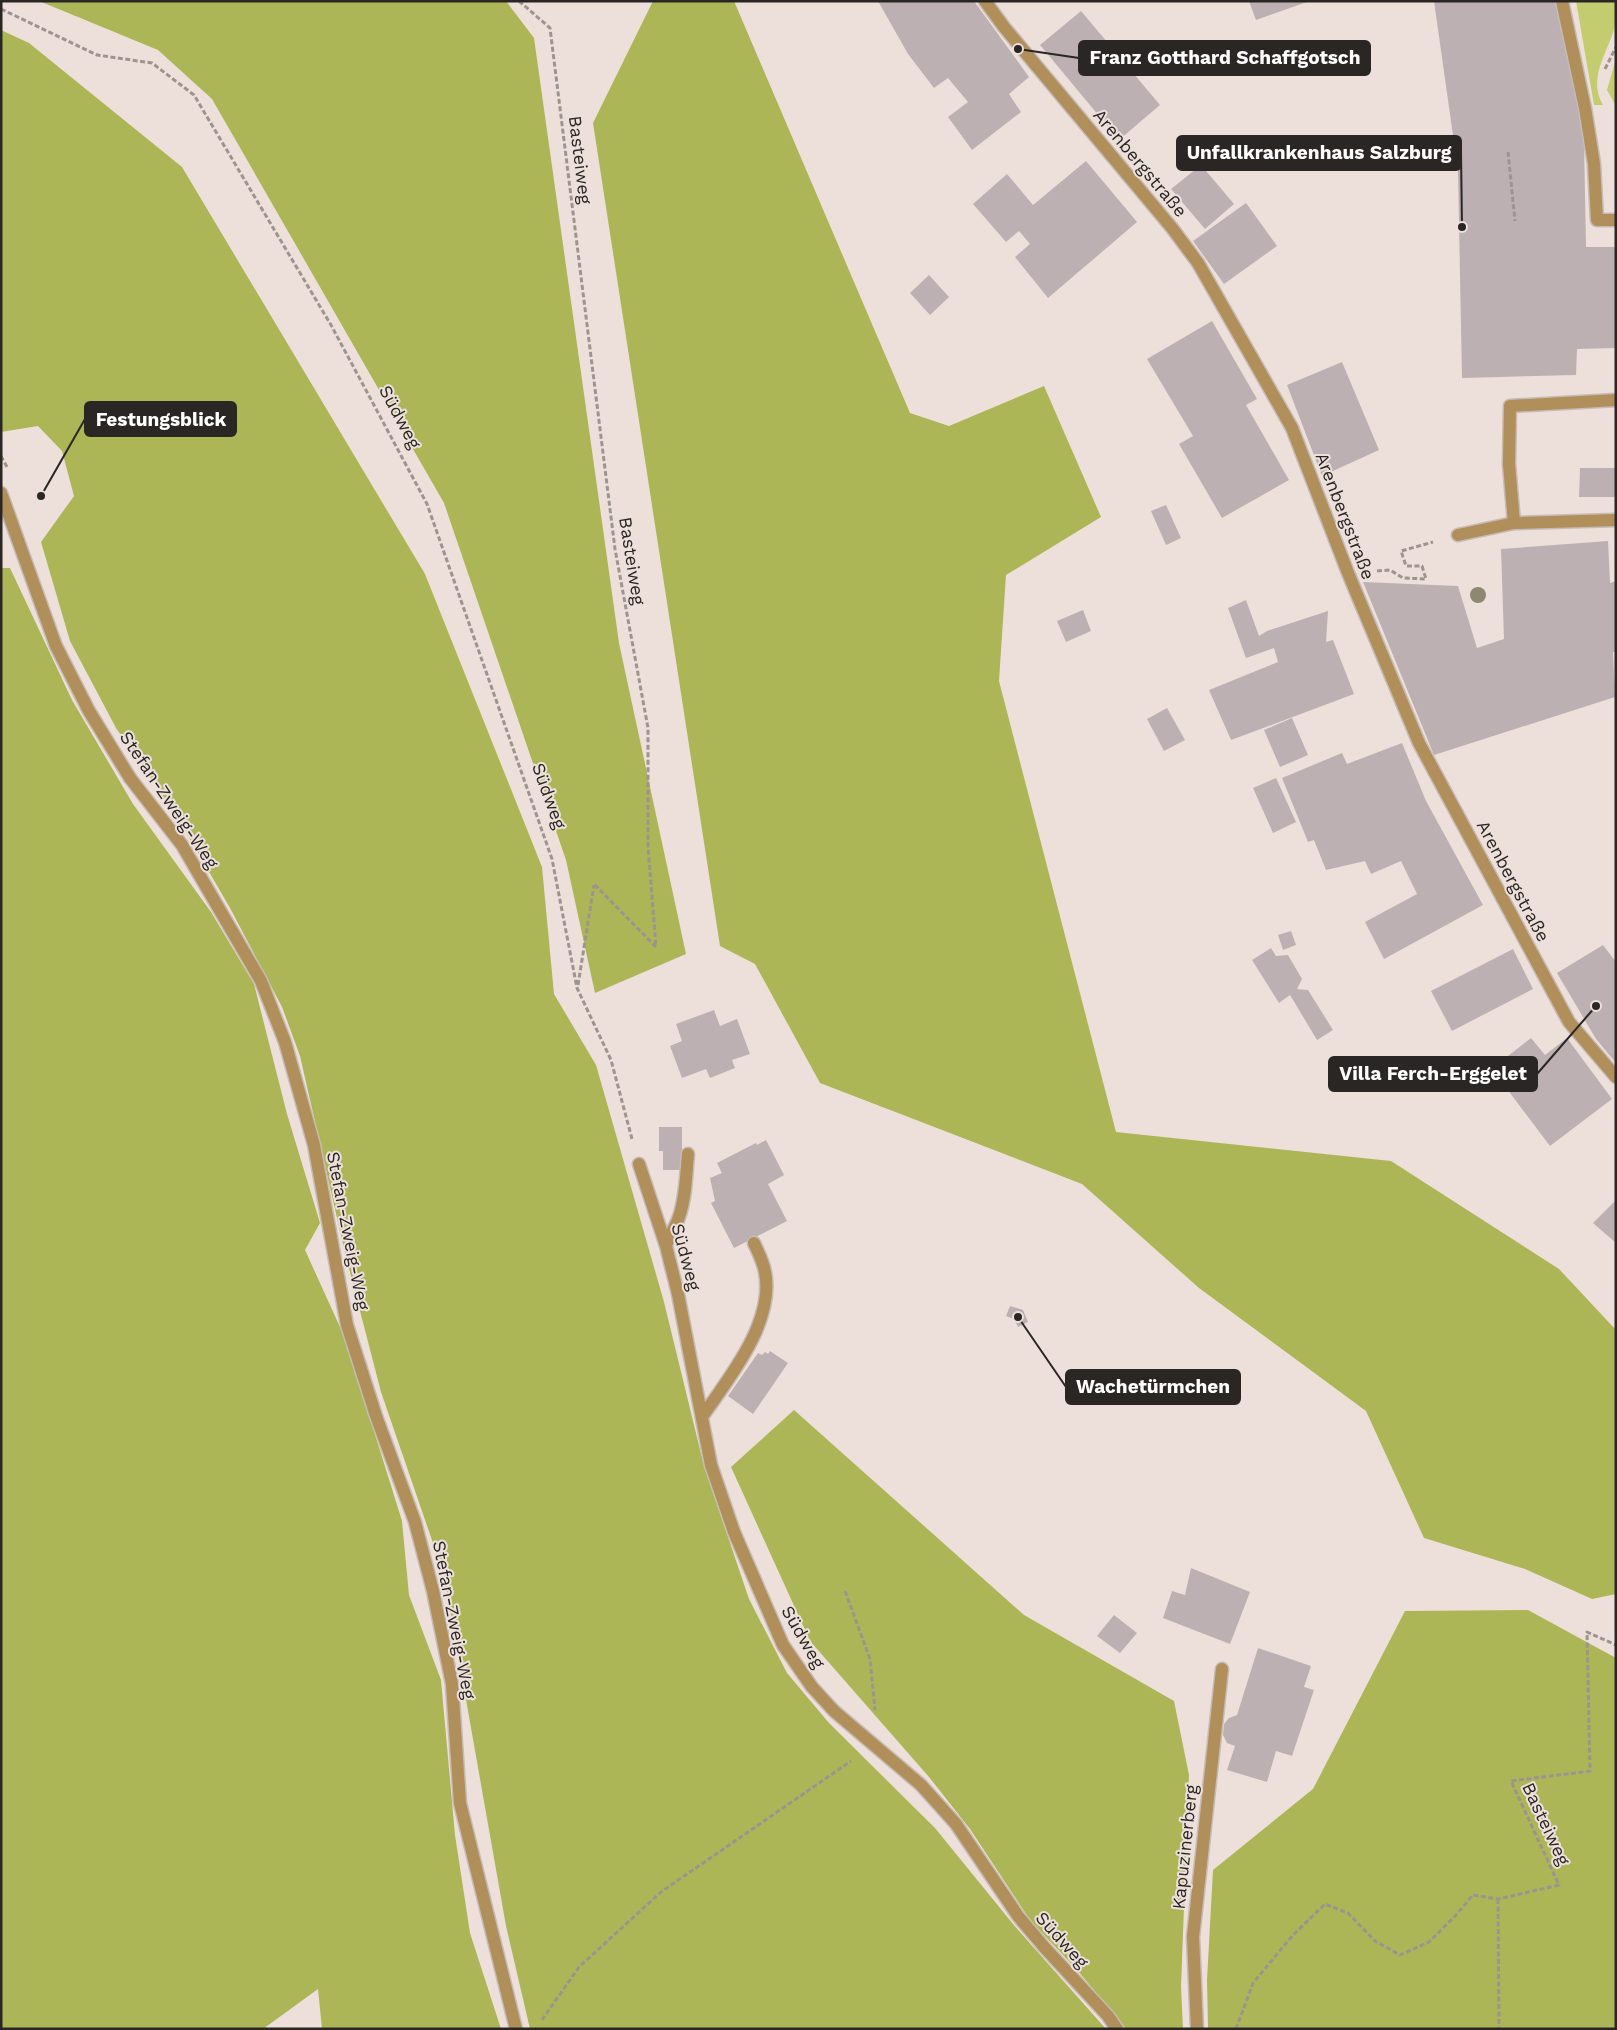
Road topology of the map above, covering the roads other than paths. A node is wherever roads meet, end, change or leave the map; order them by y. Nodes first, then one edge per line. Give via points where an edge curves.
1 (985, 1) edge
2 (1562, 1) edge
3 (1616, 220) edge
4 (1616, 400) edge
5 (1, 493) edge
6 (1616, 520) edge
7 (1514, 523) junction
8 (1458, 535) road end
9 (1616, 1078) edge
10 (688, 1154) dead end
11 (639, 1164) road end
12 (754, 1242) dead end
13 (666, 1246) junction
14 (702, 1417) junction
15 (1222, 1669) dead end
16 (516, 2029) edge
17 (1117, 2029) edge
18 (1197, 2029) edge

1 - 9 street, Arenbergstraße via 1198,263 1292,428 1419,743 1569,1022
2 - 3 street via 1594,164 1597,220
4 - 7 street via 1510,406 1509,464
5 - 16 street, Stefan-Zweig-Weg via 56,646 89,711 130,778 182,845 261,981 285,1042 314,1145 348,1325 376,1416 415,1522 433,1591 452,1684 460,1803
6 - 7 street
7 - 8 street
10 - 13 street via 679,1218
11 - 13 street, Südweg
12 - 14 street via 765,1278 762,1313 747,1350
13 - 14 street, Südweg
14 - 17 street, Südweg via 711,1465 734,1532 783,1645 812,1687 834,1711 921,1785 956,1824 1018,1916
15 - 18 street, Kapuzinerberg via 1193,1937

